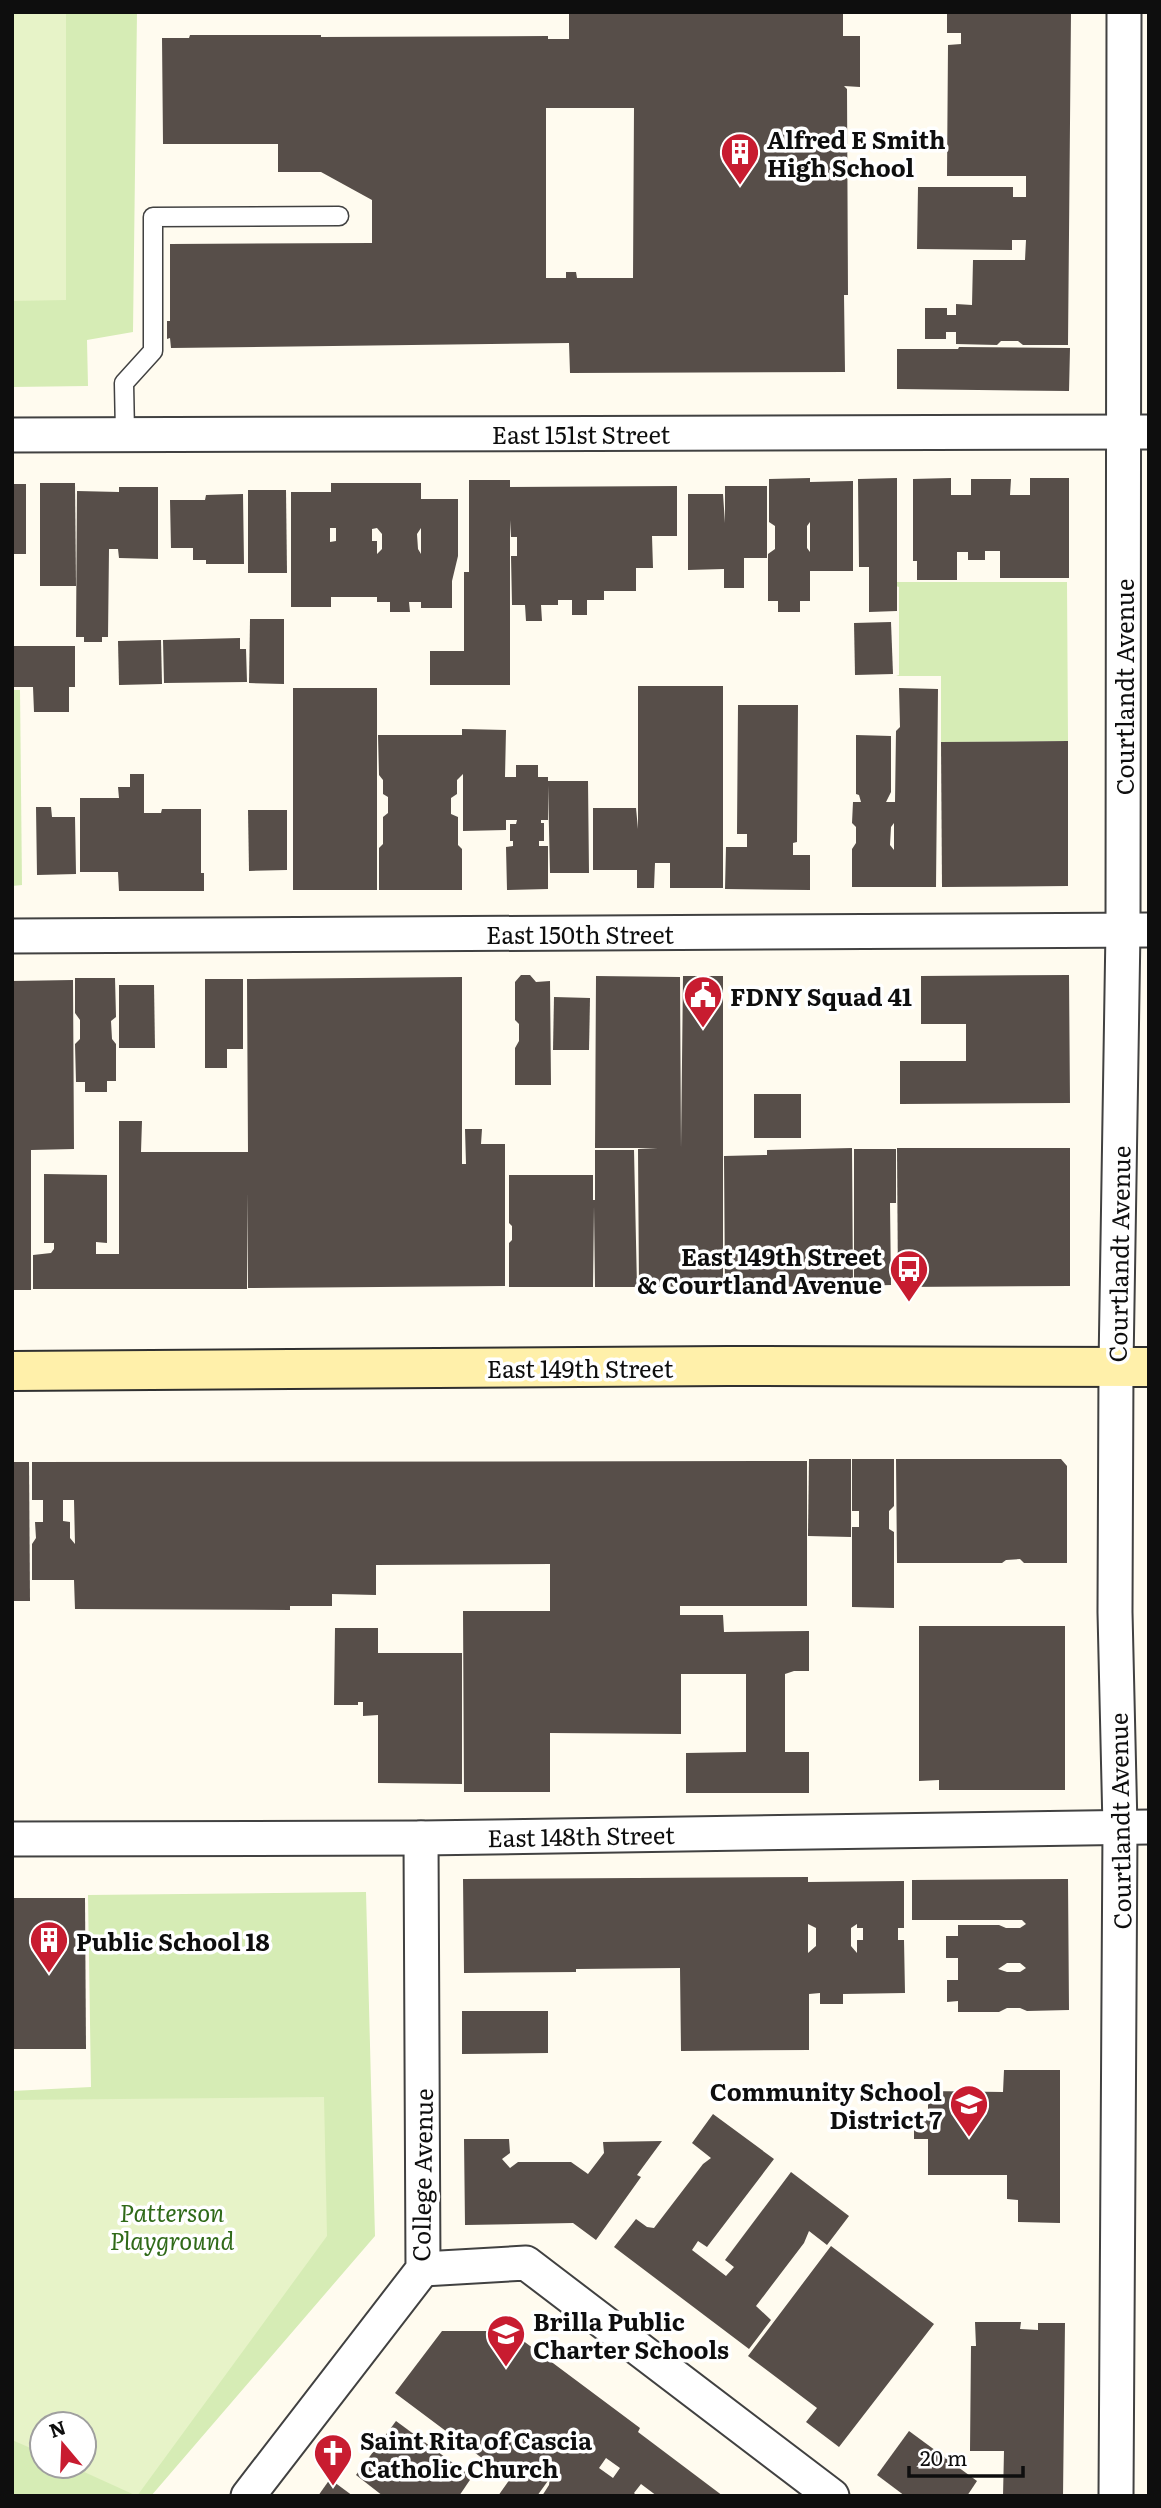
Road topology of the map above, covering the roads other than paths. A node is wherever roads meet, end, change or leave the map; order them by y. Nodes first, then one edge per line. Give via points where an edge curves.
1 (1124, 12) edge
2 (339, 216) dead end
3 (1136, 432) edge
4 (125, 434) junction
5 (12, 435) edge
6 (1136, 930) edge
7 (12, 936) edge
8 (1133, 1366) edge
9 (12, 1371) edge
10 (1135, 1827) edge
11 (421, 1838) junction
12 (12, 1839) edge
13 (423, 2269) junction
14 (248, 2496) edge
15 (832, 2496) edge
16 (1116, 2496) edge

1 - 3 street, Courtlandt Avenue
2 - 4 lane via 153,217 153,351 124,383
3 - 4 street, East 151st Street
3 - 6 street, Courtlandt Avenue
4 - 5 street, East 151st Street
6 - 7 street, East 150th Street
6 - 8 street, Courtlandt Avenue
8 - 9 main road, East 149th Street
8 - 10 street, Courtlandt Avenue via 1115,1612
10 - 11 street, East 148th Street
10 - 16 street, Courtlandt Avenue
11 - 12 street, East 148th Street
11 - 13 street, College Avenue
13 - 14 street, College Avenue
13 - 15 street via 526,2263

